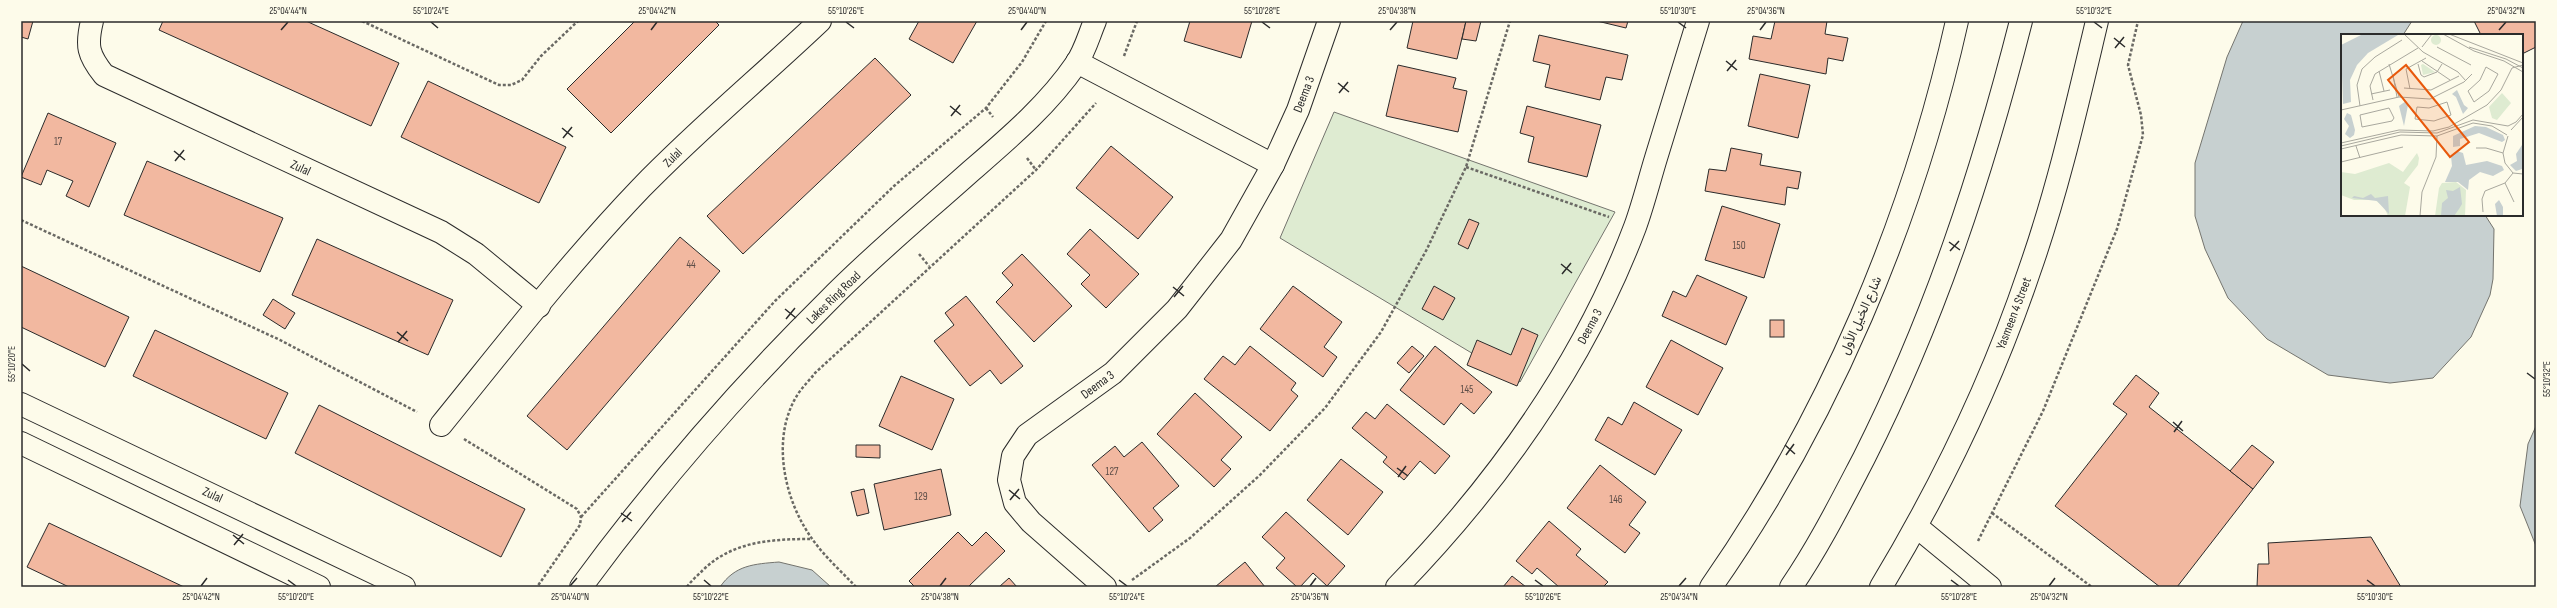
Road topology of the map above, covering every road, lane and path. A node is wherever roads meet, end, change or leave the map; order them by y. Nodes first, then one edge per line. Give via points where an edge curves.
1 (92, 21) edge
2 (362, 21) edge
3 (578, 21) edge
4 (820, 21) edge
5 (1046, 21) edge
6 (1095, 21) edge
7 (1137, 21) edge
8 (1329, 21) edge
9 (1510, 21) edge
10 (1698, 21) edge
11 (1957, 21) edge
12 (2021, 21) edge
13 (2097, 21) edge
14 (2138, 21) edge
15 (1077, 62) junction
16 (1113, 80) junction
17 (1273, 165) junction
18 (1466, 167) junction
19 (21, 220) edge
20 (1635, 226) junction
21 (539, 306) junction
22 (21, 404) edge
23 (441, 425) junction
24 (21, 443) edge
25 (1992, 513) junction
26 (581, 517) junction
27 (1917, 527) junction
28 (813, 540) junction
29 (1965, 567) junction
30 (1128, 582) dead end
31 (319, 587) edge
32 (404, 587) edge
33 (537, 587) edge
34 (581, 587) edge
35 (688, 587) edge
36 (856, 587) edge
37 (1106, 587) edge
38 (1397, 587) edge
39 (1711, 587) edge
40 (1791, 587) edge
41 (1881, 587) edge
42 (1990, 587) edge
43 (2092, 587) edge

1 - 21 street, Zulal via 88,40 92,59 104,75 441,232 476,254
2 - 3 path via 493,83 511,85 522,80 541,56
4 - 21 street, Zulal via 695,134 641,188
5 - 26 path via 1022,62 986,108 894,186 775,301 679,404
6 - 15 street, Lakes Ring Road
7 - 16 path
8 - 17 street, Deema 3 via 1298,110
9 - 18 path
10 - 20 street, Deema 3
11 - 39 street, شارع الخيل الأول via 1925,144 1898,225 1867,304 1792,456 1750,530
12 - 40 street via 1983,162 1956,246 1924,328 1889,408 1849,487 1807,564
13 - 27 street, Yasmeen 4 Street via 2070,137 2030,272 1978,403
14 - 25 path via 2128,65 2141,115 2143,135 2117,229 2043,411
15 - 16 street
15 - 34 street, Lakes Ring Road via 1044,103 1010,137 829,300 745,385 684,453
16 - 17 street
16 - 28 path via 1077,127 1036,170 816,373 798,395 786,421 782,449 786,481
17 - 37 street, Deema 3 via 1231,240 1177,309 1113,373 1027,435 1013,456 1009,480 1015,503 1031,522
18 - 20 path
18 - 30 path via 1427,249 1381,332 1325,408 1260,476 1190,538
19 - 23 path via 308,354
20 - 38 street, Deema 3 via 1606,295 1570,362 1535,417 1456,522
21 - 23 street, Zulal
22 - 32 street, Zulal
23 - 26 path via 571,504
24 - 31 street
25 - 29 path
25 - 43 path
26 - 33 path via 580,525
27 - 29 street
27 - 41 street, Yasmeen 4 Street
28 - 35 path via 776,539 744,545 713,560
28 - 36 path
29 - 42 street

